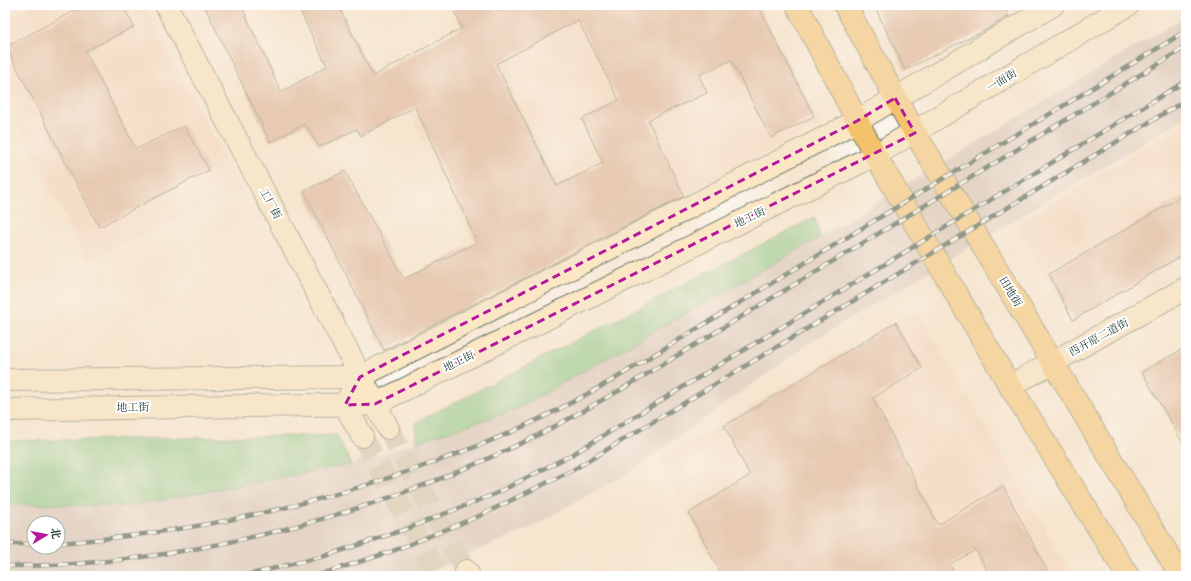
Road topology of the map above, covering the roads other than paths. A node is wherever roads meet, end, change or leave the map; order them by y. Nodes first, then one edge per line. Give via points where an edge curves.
1 (166, 5) edge
2 (797, 5) edge
3 (845, 5) edge
4 (1053, 5) edge
5 (1128, 5) edge
6 (895, 98) junction
7 (857, 121) junction
8 (915, 133) junction
9 (875, 155) junction
10 (1186, 288) edge
11 (1054, 363) junction
12 (360, 377) junction
13 (5, 380) edge
14 (1010, 386) junction
15 (375, 404) junction
16 (345, 405) junction
17 (5, 410) edge
18 (388, 428) tunnel mouth
19 (362, 436) tunnel mouth
20 (1128, 576) edge
21 (1181, 576) edge

1 - 12 main road, 工厂街
2 - 7 highway
3 - 6 highway, 田地街
4 - 6 main road
5 - 8 main road, 一面街
6 - 7 main road
6 - 8 highway, 田地街
7 - 9 highway
7 - 12 main road
8 - 9 main road, 一面街
8 - 11 highway, 田地街
9 - 14 highway
9 - 15 main road, 地工街
10 - 11 main road, 西开原二道街
11 - 14 main road, 西开原二道街
11 - 21 highway, 田地街
12 - 13 main road
12 - 15 main road, 工厂街
12 - 16 main road
14 - 20 highway
15 - 16 main road, 地工街
15 - 18 main road, 工厂街
16 - 17 main road, 地工街
16 - 19 main road

